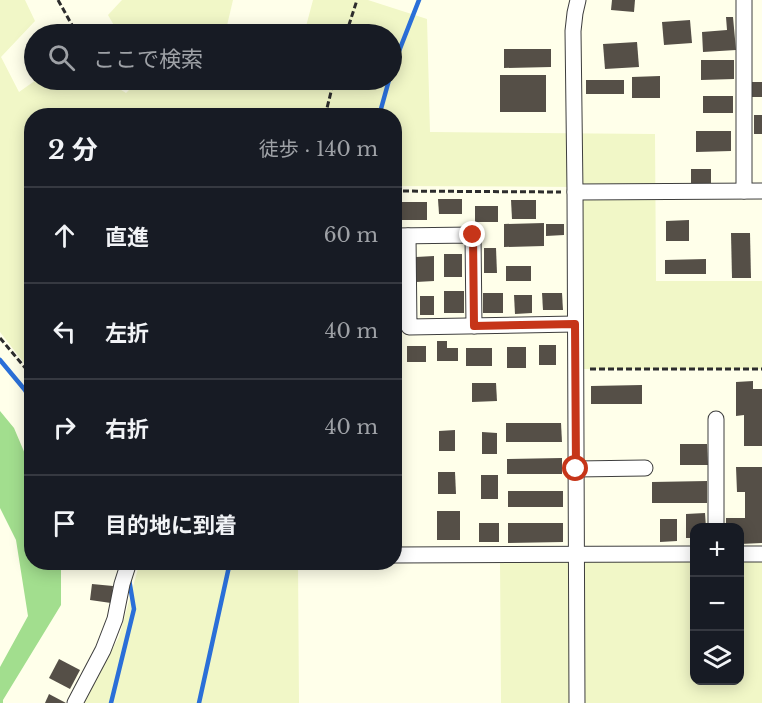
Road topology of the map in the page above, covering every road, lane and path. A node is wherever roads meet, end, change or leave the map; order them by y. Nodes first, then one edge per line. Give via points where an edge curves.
1 (58, 0) edge
2 (357, 0) edge
3 (579, 0) edge
4 (744, 0) edge
5 (71, 24) edge
6 (349, 24) edge
7 (332, 90) edge
8 (327, 108) edge
9 (402, 190) edge
10 (744, 191) junction
11 (762, 191) edge
12 (575, 192) junction
13 (402, 236) edge
14 (402, 247) edge
15 (575, 324) junction
16 (474, 326) junction
17 (0, 338) edge
18 (24, 366) edge
19 (576, 369) junction
20 (762, 369) edge
21 (716, 419) dead end
22 (645, 468) dead end
23 (576, 469) junction
24 (716, 523) edge
25 (576, 554) junction
26 (690, 554) edge
27 (744, 554) edge
28 (762, 554) edge
29 (402, 555) edge
30 (126, 570) edge
31 (75, 703) edge
32 (576, 703) edge

1 - 5 path
2 - 6 path
3 - 12 street via 573,32
4 - 10 street
7 - 8 path
9 - 12 path
10 - 11 street
10 - 12 street
12 - 15 street
13 - 16 street via 473,235
14 - 16 street via 409,327
15 - 16 street
15 - 19 street
17 - 18 path
19 - 20 path
19 - 23 street
21 - 24 street
22 - 23 street
23 - 25 street
25 - 26 street
25 - 29 street
25 - 32 street
27 - 28 street
30 - 31 street via 116,619

